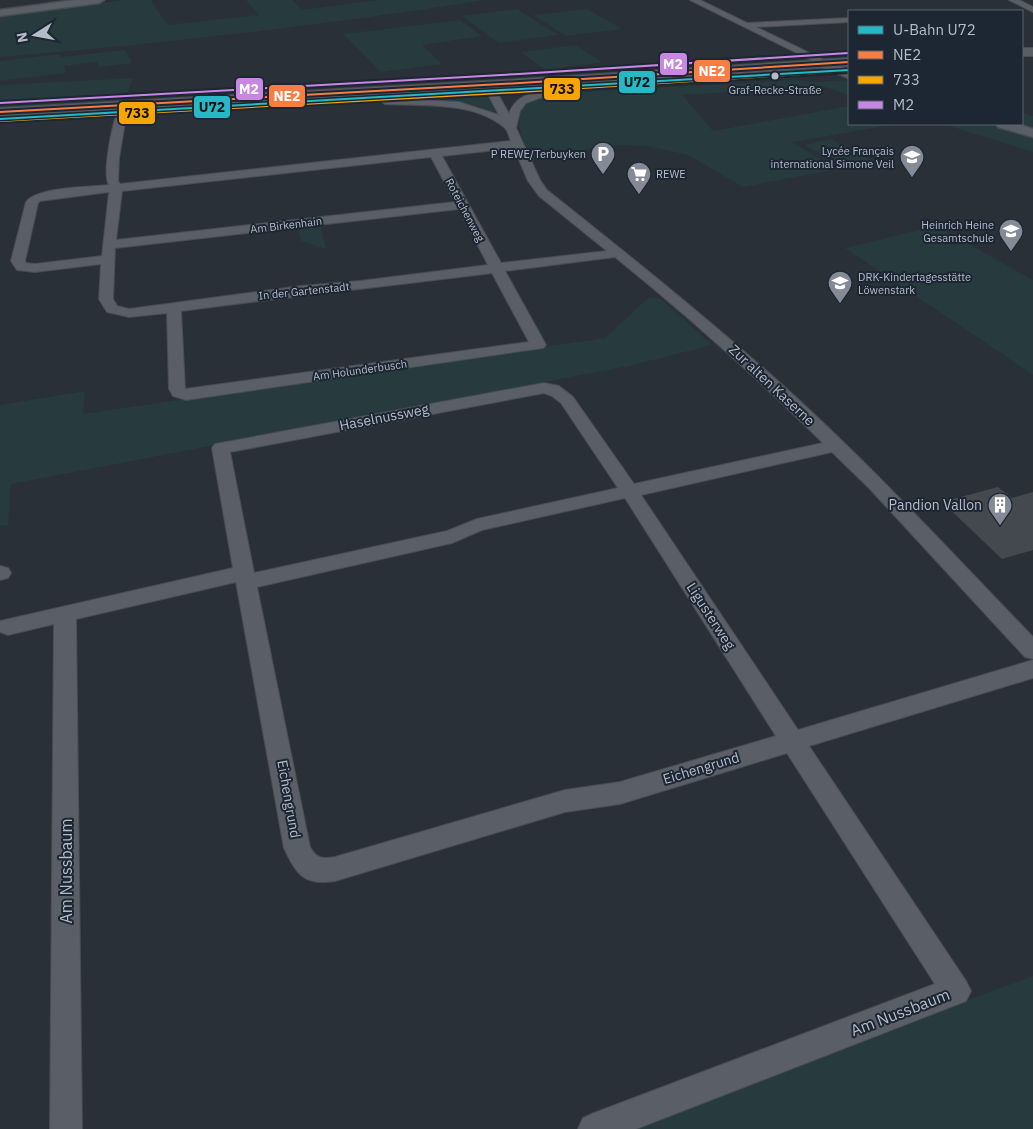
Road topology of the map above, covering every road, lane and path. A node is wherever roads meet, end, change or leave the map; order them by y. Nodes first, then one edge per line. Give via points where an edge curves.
1 (99, 0) edge
2 (695, 0) edge
3 (1013, 0) edge
4 (1033, 11) edge
5 (0, 13) edge
6 (848, 20) edge
7 (746, 25) junction
8 (825, 64) junction
9 (847, 69) edge
10 (490, 90) junction
11 (551, 91) junction
12 (385, 101) junction
13 (0, 112) edge
14 (122, 116) junction
15 (0, 123) edge
16 (1006, 125) edge
17 (511, 128) junction
18 (1033, 133) edge
19 (517, 144) junction
20 (435, 153) junction
21 (116, 188) junction
22 (462, 205) junction
23 (109, 252) junction
24 (619, 253) junction
25 (495, 268) junction
26 (174, 308) junction
27 (835, 446) junction
28 (630, 492) junction
29 (245, 577) junction
30 (65, 614) junction
31 (8, 627) dead end
32 (1033, 651) edge
33 (1033, 668) edge
34 (792, 741) junction
35 (66, 1129) edge
36 (594, 1129) edge

1 - 5 street
2 - 7 street
3 - 4 street
6 - 7 street
7 - 8 street
8 - 9 main road
8 - 10 main road
9 - 11 main road
10 - 11 main road
10 - 12 main road
10 - 13 main road
10 - 17 street, Zur alten Kaserne
11 - 17 street via 518,103 512,112
12 - 14 main road
12 - 17 street via 460,105 490,114
14 - 15 main road
14 - 21 street, In der Gartenstadt via 113,158 112,181
16 - 18 street
17 - 19 street, Zur alten Kaserne
19 - 20 street
19 - 24 street, Zur alten Kaserne via 543,193
20 - 21 street
20 - 22 street, Roteichenweg
21 - 23 street, In der Gartenstadt
21 - 23 street, Am Birkenhain via 35,200 30,205 18,260 22,267 35,268
22 - 23 street, Am Birkenhain
22 - 25 street, Roteichenweg
23 - 26 street, In der Gartenstadt via 106,299 112,309 129,313
24 - 25 street, In der Gartenstadt
24 - 27 street, Zur alten Kaserne via 741,355
25 - 26 street, In der Gartenstadt
25 - 26 street, Am Holunderbusch via 538,345 186,395 177,389
27 - 28 street
27 - 32 street, Zur alten Kaserne
28 - 29 street via 477,525 452,536
28 - 29 street, Haselnussweg via 568,400 550,388 221,448
28 - 34 street, Ligusterweg
29 - 30 street
29 - 34 street, Eichengrund via 297,848 304,864 312,870 335,869 565,802 620,793
30 - 31 street
30 - 35 street, Am Nussbaum
33 - 34 street, Eichengrund
34 - 36 street, Am Nussbaum via 956,991

